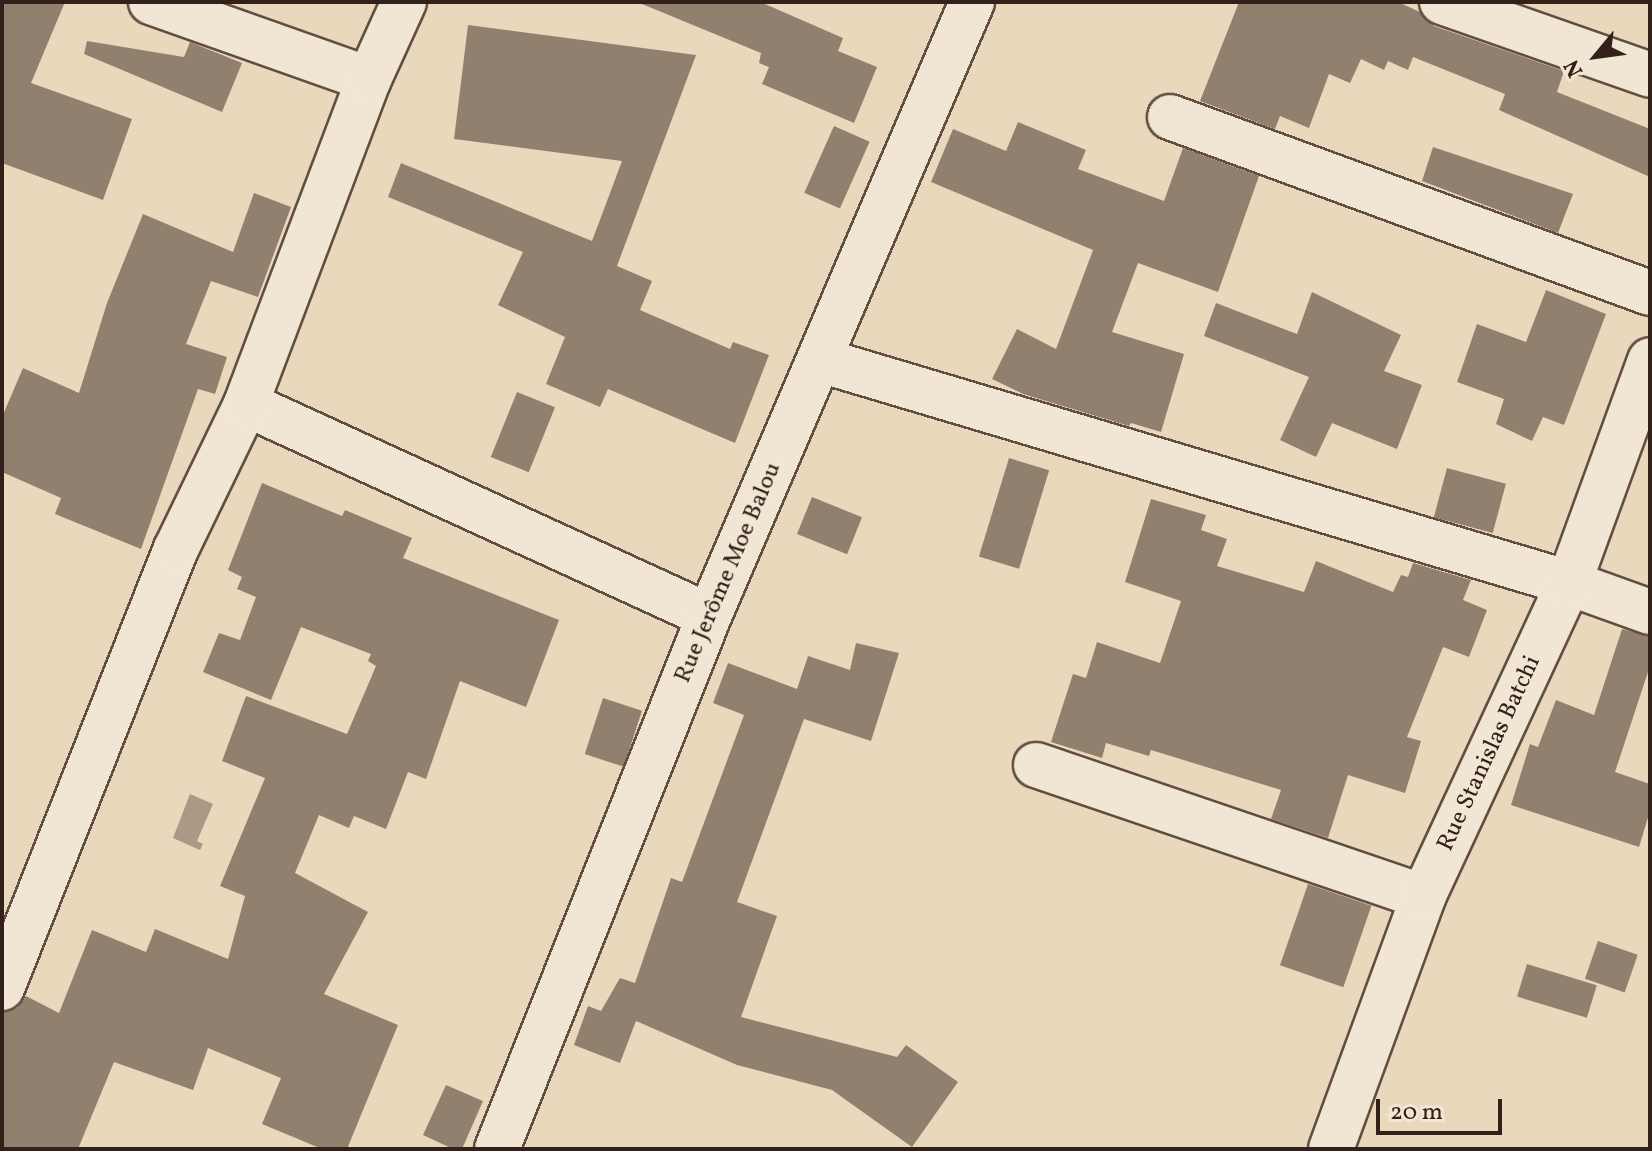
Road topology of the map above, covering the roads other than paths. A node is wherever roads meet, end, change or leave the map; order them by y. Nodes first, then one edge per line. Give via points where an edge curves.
1 (151, 2) edge
2 (404, 2) edge
3 (972, 2) edge
4 (1442, 2) edge
5 (1650, 75) edge
6 (369, 79) junction
7 (1170, 117) dead end
8 (1650, 293) edge
9 (820, 360) junction
10 (1650, 360) edge
11 (246, 404) junction
12 (1569, 583) junction
13 (1650, 612) edge
14 (709, 616) junction
15 (1036, 765) dead end
16 (1423, 897) junction
17 (2, 988) edge
18 (497, 1149) edge
19 (1331, 1149) edge

1 - 6 street
2 - 6 street
3 - 9 street, Rue Jerôme Moe Balou
4 - 5 street
6 - 11 street
7 - 8 street
9 - 12 street
9 - 14 street, Rue Jerôme Moe Balou
10 - 12 street, Rue Stanislas Batchi
11 - 14 street
11 - 17 street via 176,549
12 - 13 street
12 - 16 street, Rue Stanislas Batchi
14 - 18 street, Rue Jerôme Moe Balou
15 - 16 street
16 - 19 street, Rue Stanislas Batchi

